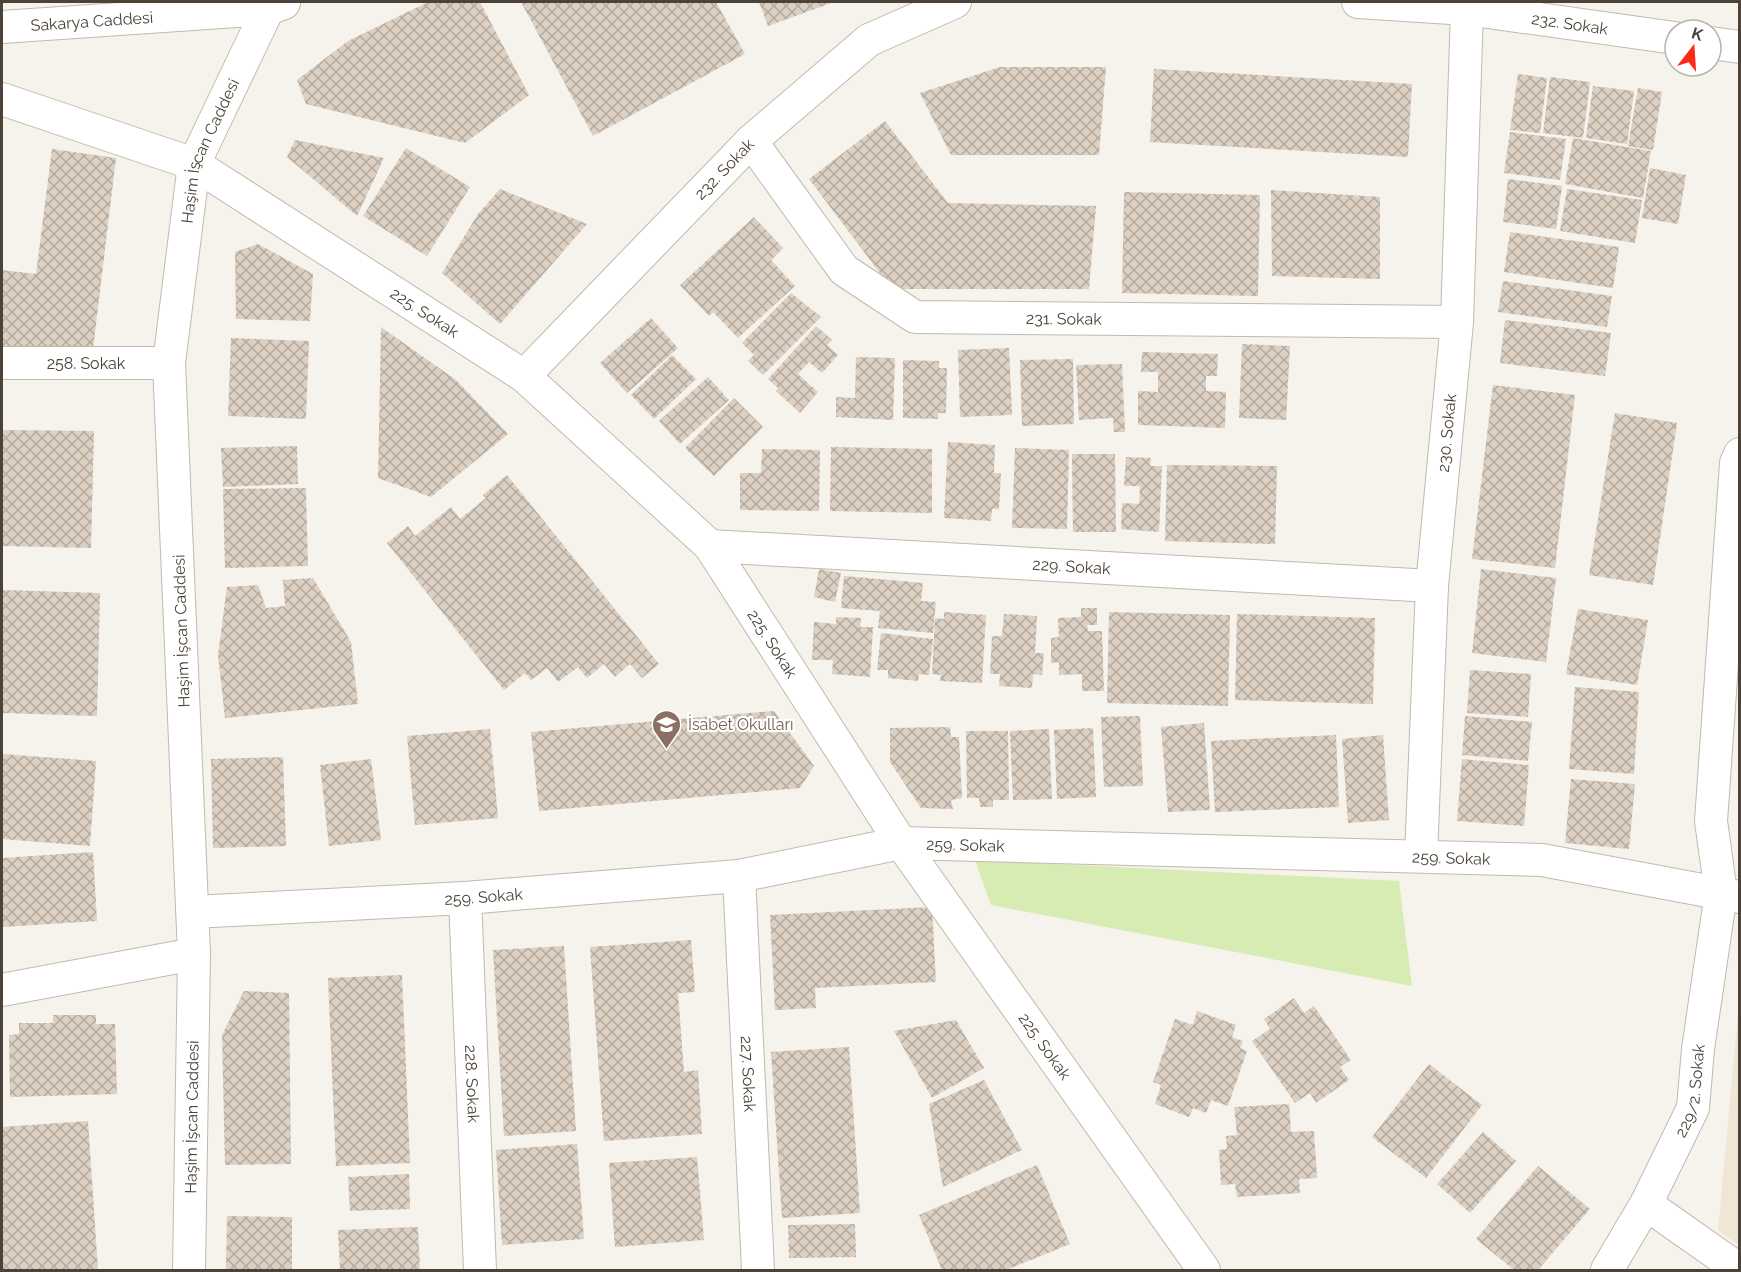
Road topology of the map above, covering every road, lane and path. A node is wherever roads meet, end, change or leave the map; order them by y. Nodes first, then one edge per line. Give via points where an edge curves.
1 (955, 2) edge
2 (1358, 2) edge
3 (278, 5) edge
4 (1467, 9) junction
5 (2, 27) edge
6 (1663, 36) edge
7 (1723, 45) edge
8 (1740, 47) edge
9 (2, 99) edge
10 (751, 141) junction
11 (194, 164) junction
12 (1457, 322) junction
13 (2, 363) edge
14 (169, 363) junction
15 (524, 376) junction
16 (1740, 454) edge
17 (710, 546) junction
18 (1432, 586) junction
19 (902, 843) junction
20 (1421, 856) junction
21 (1740, 860) edge
22 (740, 876) junction
23 (1730, 896) edge
24 (465, 898) junction
25 (193, 912) junction
26 (195, 954) junction
27 (2, 990) edge
28 (1646, 1204) junction
29 (189, 1270) edge
30 (480, 1270) edge
31 (758, 1270) edge
32 (1204, 1270) edge
33 (1607, 1270) edge
34 (1740, 1270) edge

1 - 10 street, 232. Sokak via 869,40
2 - 4 street, 232. Sokak
3 - 5 street, Sakarya Caddesi
3 - 11 street, Haşim İşcan Caddesi
4 - 6 street, 232. Sokak
4 - 12 street, 230. Sokak
7 - 8 street
9 - 11 street, 225. Sokak
10 - 12 street, 231. Sokak via 844,270 915,317
10 - 15 street, 232. Sokak
11 - 14 street, Haşim İşcan Caddesi
11 - 15 street, 225. Sokak
12 - 18 street, 230. Sokak
13 - 14 street, 258. Sokak
14 - 25 street, Haşim İşcan Caddesi
15 - 17 street, 225. Sokak
16 - 23 street via 1736,463 1711,821
17 - 18 street, 229. Sokak
17 - 19 street, 225. Sokak
18 - 20 street, 230. Sokak
19 - 20 street, 259. Sokak
19 - 22 street, 259. Sokak
19 - 32 street, 225. Sokak
20 - 23 street, 259. Sokak via 1542,860
21 - 23 street
22 - 24 street, 259. Sokak
22 - 31 street, 227. Sokak
23 - 28 street, 229/2. Sokak via 1698,1049 1693,1108
24 - 25 street, 259. Sokak
24 - 30 street, 228. Sokak
25 - 26 street, Haşim İşcan Caddesi
26 - 27 street
26 - 29 street, Haşim İşcan Caddesi
28 - 33 street, 229/2. Sokak
28 - 34 street

